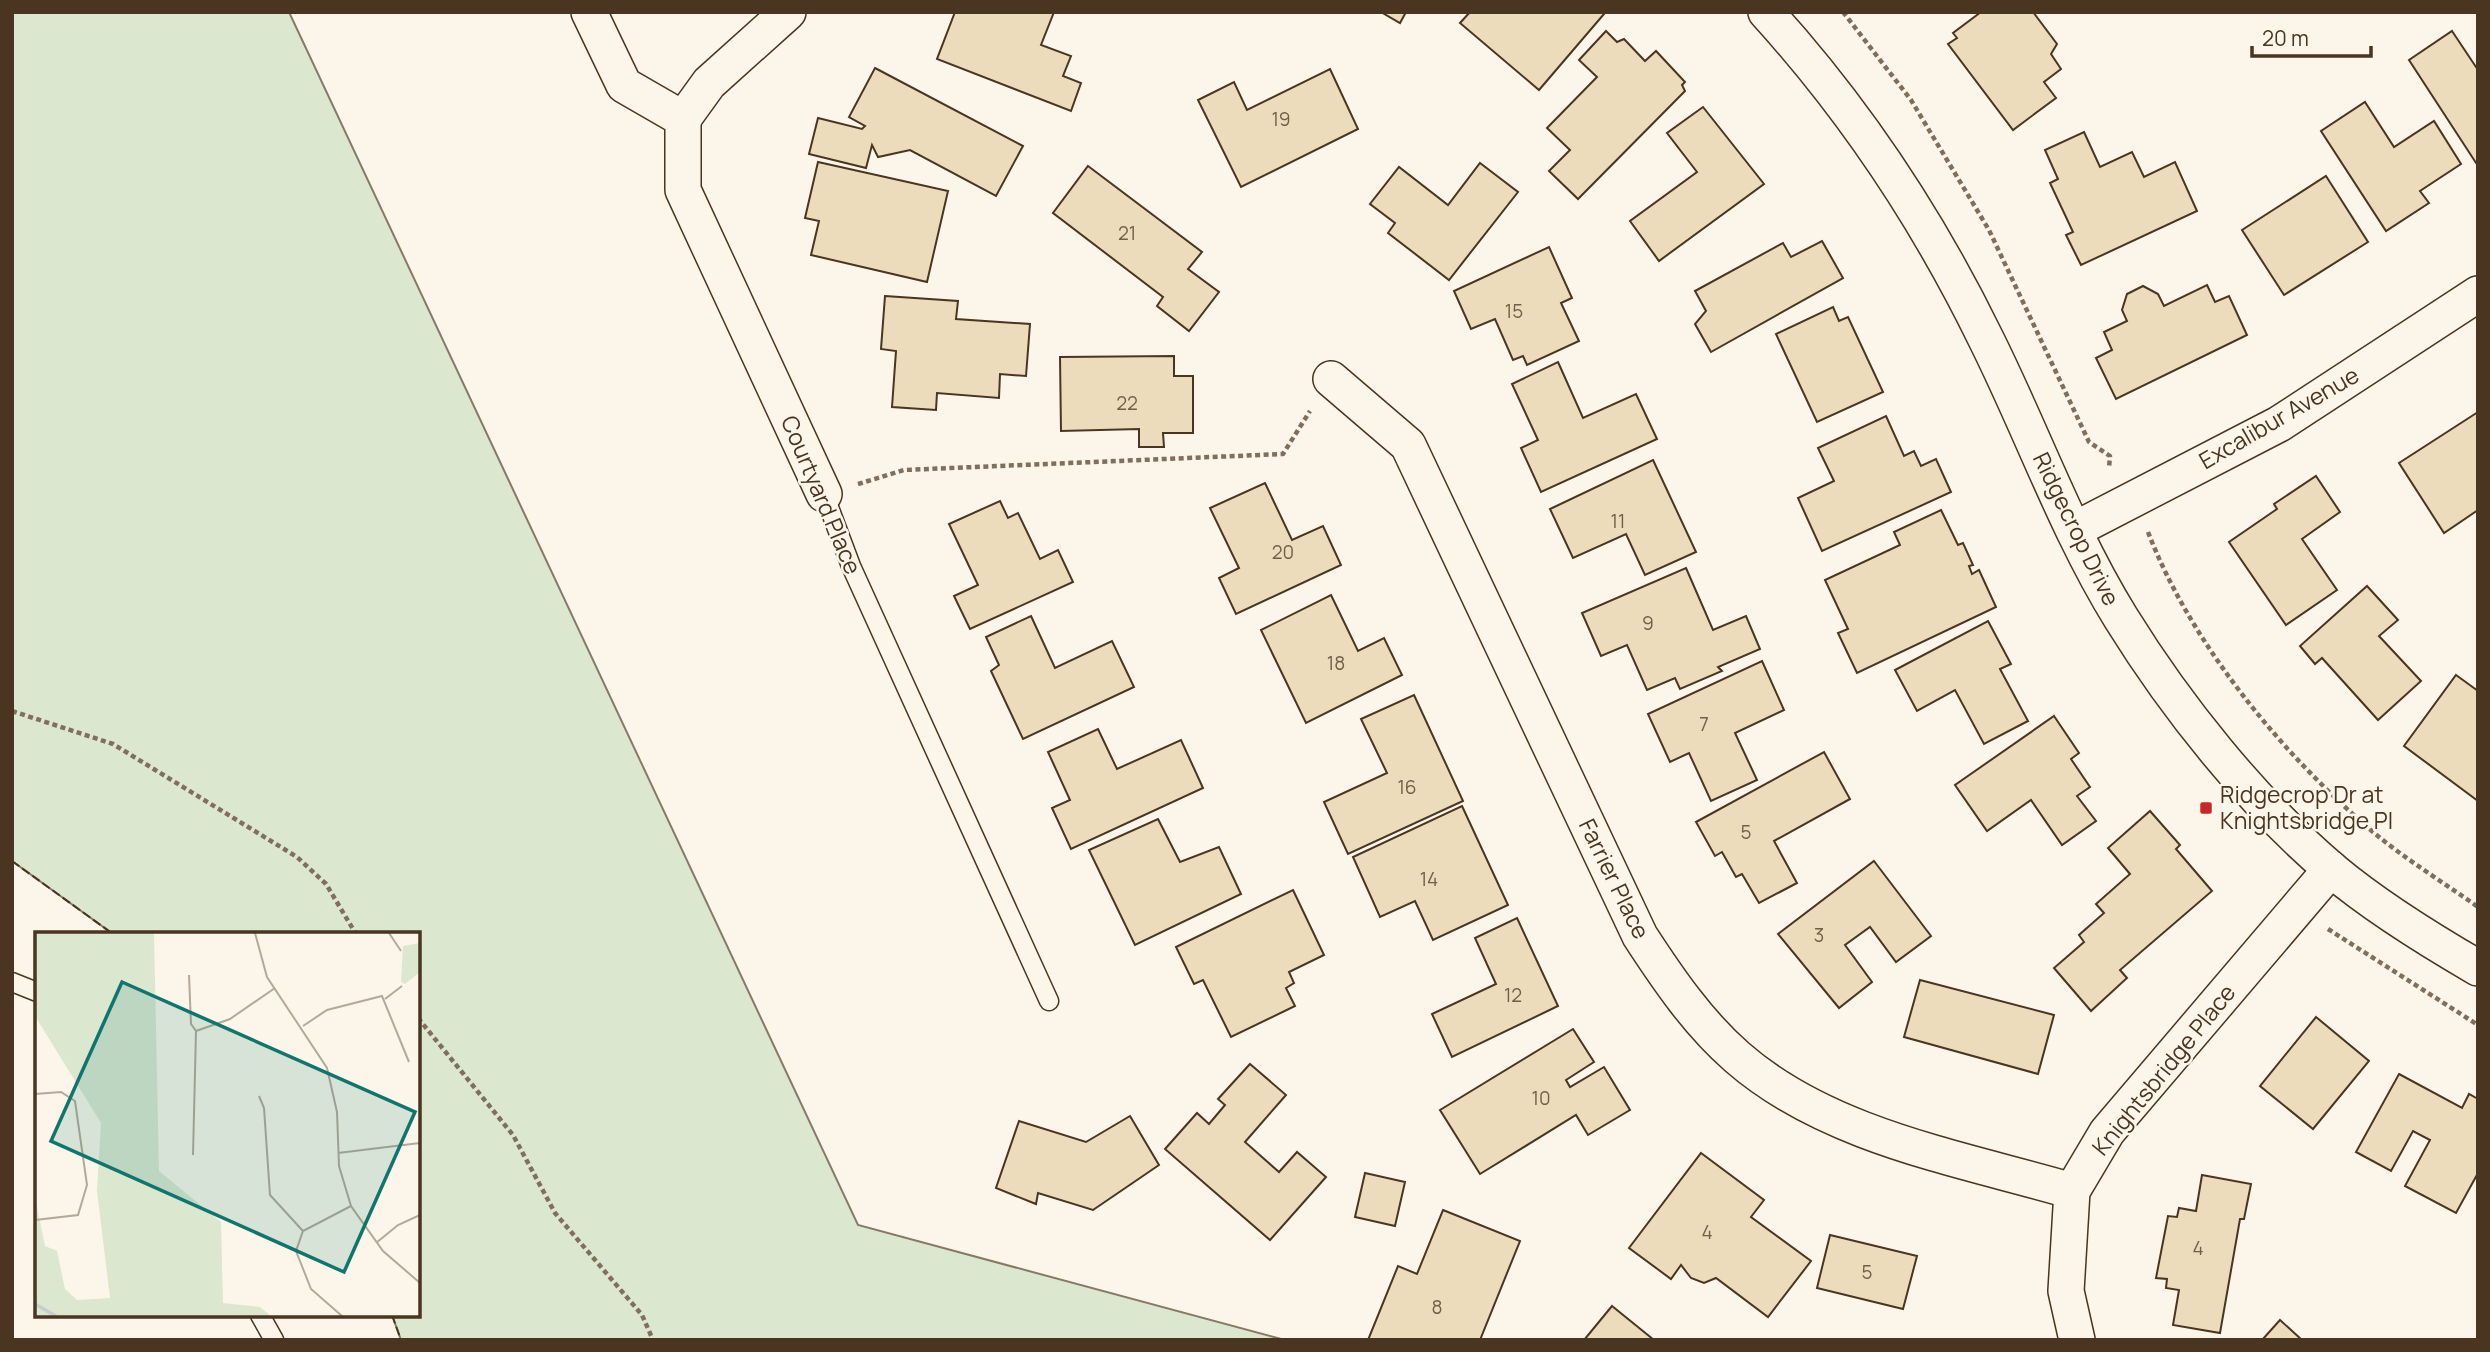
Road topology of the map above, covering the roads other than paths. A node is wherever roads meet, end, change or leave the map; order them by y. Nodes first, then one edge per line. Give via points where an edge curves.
1 (589, 12) edge
2 (788, 12) edge
3 (1766, 12) edge
4 (683, 119) junction
5 (2478, 295) edge
6 (1331, 379) road end
7 (824, 494) joint
8 (2074, 530) junction
9 (2331, 869) junction
10 (2478, 968) edge
11 (12, 982) edge
12 (35, 991) edge
13 (1049, 1000) dead end
14 (2072, 1191) junction
15 (261, 1317) edge
16 (274, 1340) edge
17 (2077, 1340) edge

1 - 4 street via 624,85
2 - 4 street via 709,83
3 - 8 street, Ridgecrop Drive via 1882,156 1937,246 1986,338
4 - 7 street, Courtyard Place via 683,190
5 - 8 street, Excalibur Avenue via 2279,424
6 - 14 street, Farrier Place via 1408,445 1640,936 1676,990 1722,1042 1779,1088 1851,1127
7 - 13 lane, Courtyard Place via 851,566
8 - 9 street, Ridgecrop Drive via 2120,617 2177,701 2244,782
9 - 10 street, Ridgecrop Drive
9 - 14 street, Knightsbridge Place via 2107,1132
11 - 12 lane
14 - 17 street, Knightsbridge Place via 2066,1291
15 - 16 lane

